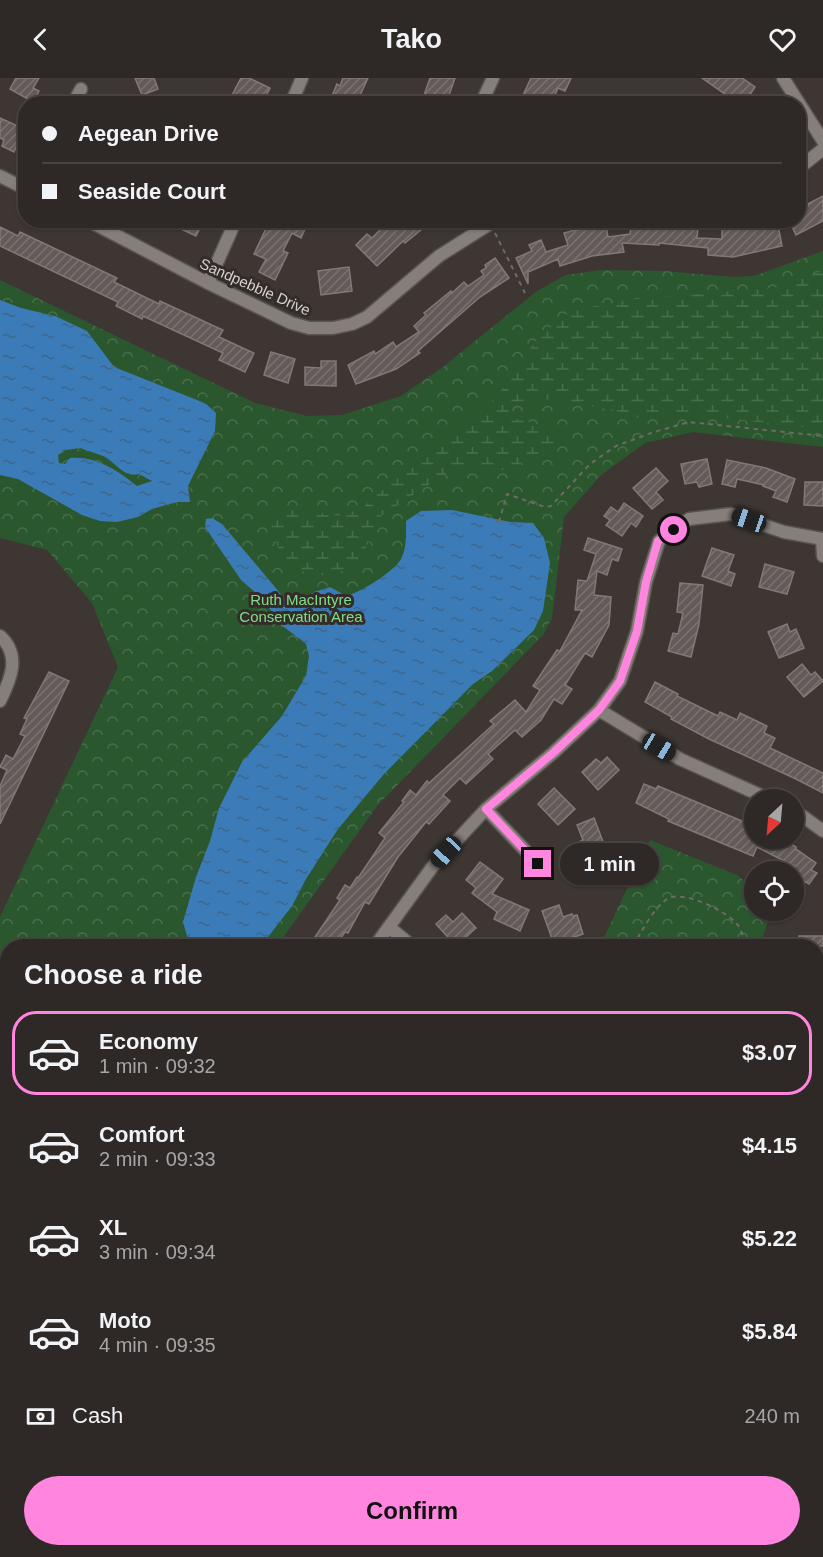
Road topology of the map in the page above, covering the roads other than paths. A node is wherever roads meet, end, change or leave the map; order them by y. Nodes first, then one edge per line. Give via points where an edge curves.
1 (302, 78) edge
2 (493, 78) edge
3 (783, 78) edge
4 (81, 89) dead end
5 (77, 96) edge
6 (294, 96) edge
7 (485, 96) edge
8 (794, 96) edge
9 (806, 114) edge
10 (823, 141) edge
11 (823, 149) edge
12 (806, 163) edge
13 (0, 176) edge
14 (18, 185) edge
15 (102, 228) edge
16 (232, 228) edge
17 (484, 228) edge
18 (207, 283) junction
19 (823, 539) edge
20 (823, 556) edge
21 (0, 636) edge
22 (0, 701) edge
23 (599, 710) junction
24 (747, 789) edge
25 (486, 809) junction
26 (804, 817) edge
27 (823, 831) edge
28 (538, 864) dead end
29 (389, 927) junction
30 (380, 939) edge
31 (404, 939) edge

1 - 6 street
2 - 7 street
3 - 8 street
4 - 5 street
9 - 10 street
11 - 12 street
13 - 14 street
15 - 18 street, Sandpebble Drive
16 - 18 street
17 - 18 street, Sandpebble Drive via 440,256 367,317 333,328 291,323
19 - 20 street
19 - 23 street via 784,532 732,514 689,519 658,541 637,631 620,681
21 - 22 street via 11,650 14,667
23 - 24 street via 680,759
23 - 25 street
25 - 28 street
25 - 29 street via 433,866
26 - 27 street
29 - 30 street
29 - 31 street

